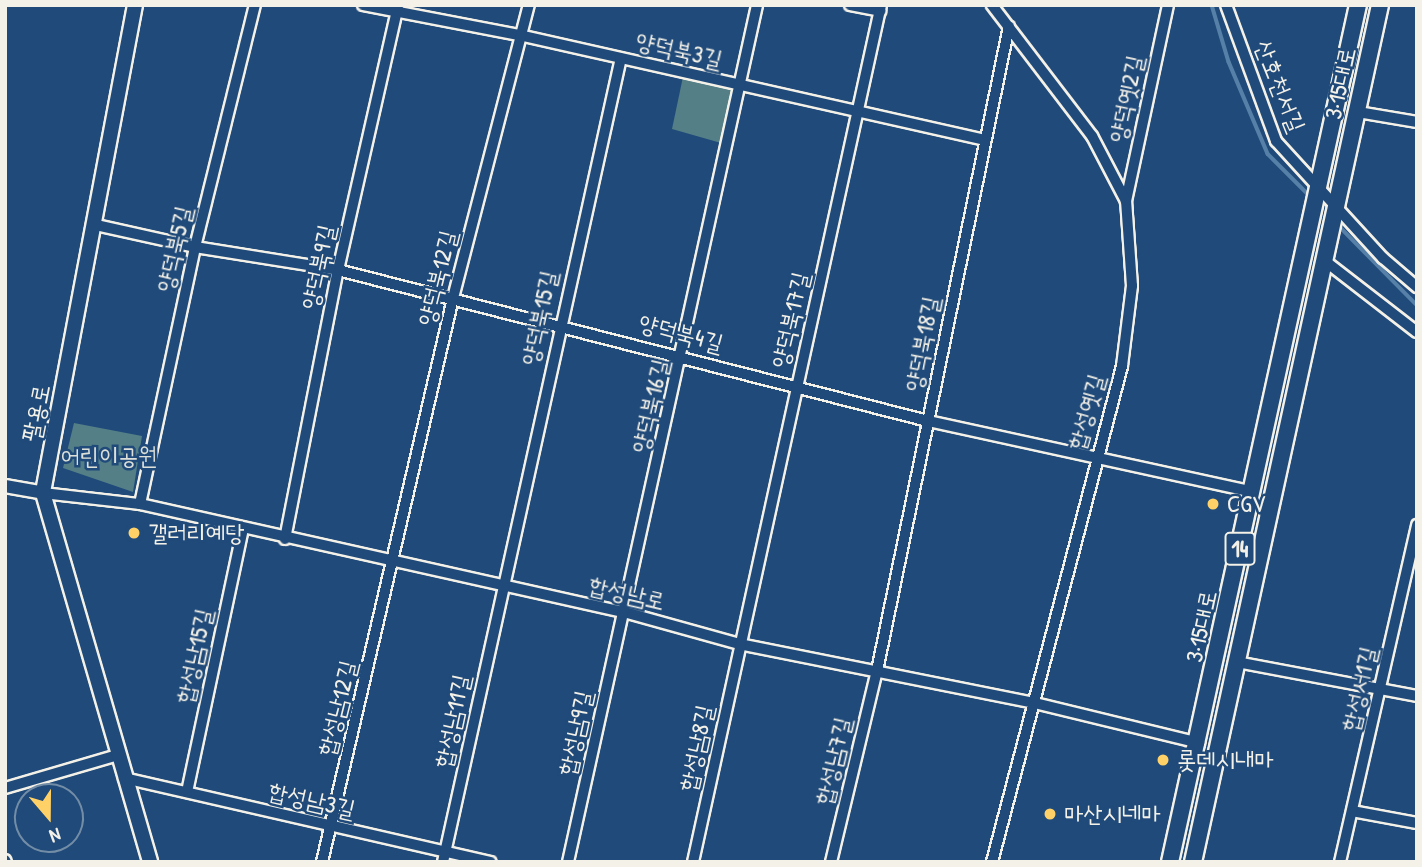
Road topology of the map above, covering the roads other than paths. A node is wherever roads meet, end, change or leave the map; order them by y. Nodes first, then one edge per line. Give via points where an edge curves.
1 (135, 5) edge
2 (255, 5) edge
3 (363, 5) edge
4 (529, 5) edge
5 (757, 5) edge
6 (850, 5) edge
7 (992, 5) edge
8 (1168, 5) edge
9 (1226, 5) edge
10 (1358, 5) edge
11 (1380, 5) edge
12 (880, 8) edge
13 (398, 9) edge
14 (1009, 26) junction
15 (519, 35) junction
16 (621, 58) junction
17 (741, 85) junction
18 (1358, 112) junction
19 (860, 113) junction
20 (1417, 122) edge
21 (985, 140) junction
22 (1318, 190) junction
23 (1126, 201) junction
24 (1335, 208) junction
25 (96, 225) junction
26 (195, 247) junction
27 (1326, 254) junction
28 (338, 270) junction
29 (1417, 287) edge
30 (453, 298) junction
31 (559, 324) junction
32 (1417, 331) edge
33 (683, 355) junction
34 (796, 386) junction
35 (928, 421) junction
36 (1094, 459) junction
37 (5, 486) edge
38 (43, 492) junction
39 (1253, 492) junction
40 (140, 504) junction
41 (1417, 525) edge
42 (243, 529) junction
43 (285, 539) junction
44 (393, 564) junction
45 (1412, 566) edge
46 (503, 589) junction
47 (624, 612) junction
48 (739, 644) junction
49 (1237, 662) junction
50 (877, 671) junction
51 (1381, 688) junction
52 (1417, 696) edge
53 (1035, 703) junction
54 (1199, 743) junction
55 (118, 755) junction
56 (124, 778) junction
57 (5, 788) edge
58 (187, 792) junction
59 (1352, 811) junction
60 (1417, 823) edge
61 (330, 825) junction
62 (444, 857) edge
63 (150, 862) edge
64 (322, 862) edge
65 (490, 862) edge
66 (568, 862) edge
67 (693, 862) edge
68 (831, 862) edge
69 (992, 862) edge
70 (1170, 862) edge
71 (1193, 862) edge
72 (1340, 862) edge

1 - 25 main road, 팔용로
2 - 26 street, 양덕북5길
3 - 13 street, 양덕북3길
4 - 15 street, 양덕북12길
5 - 17 street, 양덕북16길
6 - 12 street
7 - 14 street, 합성옛길
8 - 23 street, 양덕옛2길
9 - 22 street, 산호천서길 via 1276,141
10 - 22 main road, 3·15대로 / 14
11 - 18 main road, 3·15대로 / 14
12 - 19 street, 양덕북17길
13 - 15 street, 양덕북3길
13 - 28 street, 양덕북9길
14 - 21 street, 양덕북18길
14 - 23 street, 합성옛길 via 1092,135
15 - 16 street, 양덕북3길
15 - 30 street, 양덕북12길
16 - 17 street, 양덕북3길
16 - 31 street, 양덕북15길
17 - 19 street, 양덕북3길
17 - 33 street, 양덕북16길
18 - 20 street
18 - 24 main road, 3·15대로 / 14
19 - 21 street, 양덕북3길
19 - 34 street, 양덕북17길
21 - 35 street, 양덕북18길
22 - 24 street, 산호천서길
22 - 39 main road, 3·15대로 / 14
23 - 36 street, 합성옛길 via 1132,286 1122,366
24 - 27 main road, 14
24 - 29 street, 산호천서길
25 - 26 street, 양덕북4길
25 - 38 main road, 팔용로
26 - 28 street, 양덕북4길
26 - 40 street, 양덕북5길
27 - 32 street
27 - 49 main road, 3·15대로 / 14
28 - 30 street, 양덕북4길
28 - 43 street, 양덕북9길
30 - 31 street, 양덕북4길
30 - 44 street, 양덕북12길
31 - 33 street, 양덕북4길
31 - 46 street, 양덕북15길
33 - 34 street, 양덕북4길
33 - 47 street, 양덕북16길
34 - 35 street, 양덕북4길
34 - 48 street, 양덕북17길
35 - 36 street, 양덕북4길
35 - 50 street, 양덕북18길
36 - 39 street, 양덕북4길
36 - 53 street, 합성옛길
37 - 38 street
38 - 40 street, 합성남로
38 - 55 main road, 팔용로
39 - 54 main road, 3·15대로 / 14
40 - 42 street, 합성남로
41 - 45 street, 합성서1길
42 - 43 street, 합성남로
42 - 58 street, 합성남15길
43 - 44 street, 합성남로
44 - 46 street, 합성남로
44 - 61 street, 합성남12길
45 - 51 street, 합성서1길
46 - 47 street, 합성남로
46 - 62 street, 합성남11길
47 - 48 street, 합성남로
47 - 66 street, 합성남9길
48 - 50 street, 합성남로
48 - 67 street, 합성남8길
49 - 51 street
49 - 71 main road, 3·15대로 / 14
50 - 53 street, 합성남로
50 - 68 street, 합성남7길
51 - 52 street
51 - 59 street, 합성서1길
53 - 54 street, 합성남로
53 - 69 street, 합성옛길
54 - 70 main road, 3·15대로 / 14
55 - 56 main road, 팔용로
55 - 57 street
56 - 58 street, 합성남3길
56 - 63 main road, 팔용로
58 - 61 street, 합성남3길
59 - 60 street
59 - 72 street, 합성서1길
61 - 62 street, 합성남3길
61 - 64 street, 합성남12길
62 - 65 street, 합성남3길

